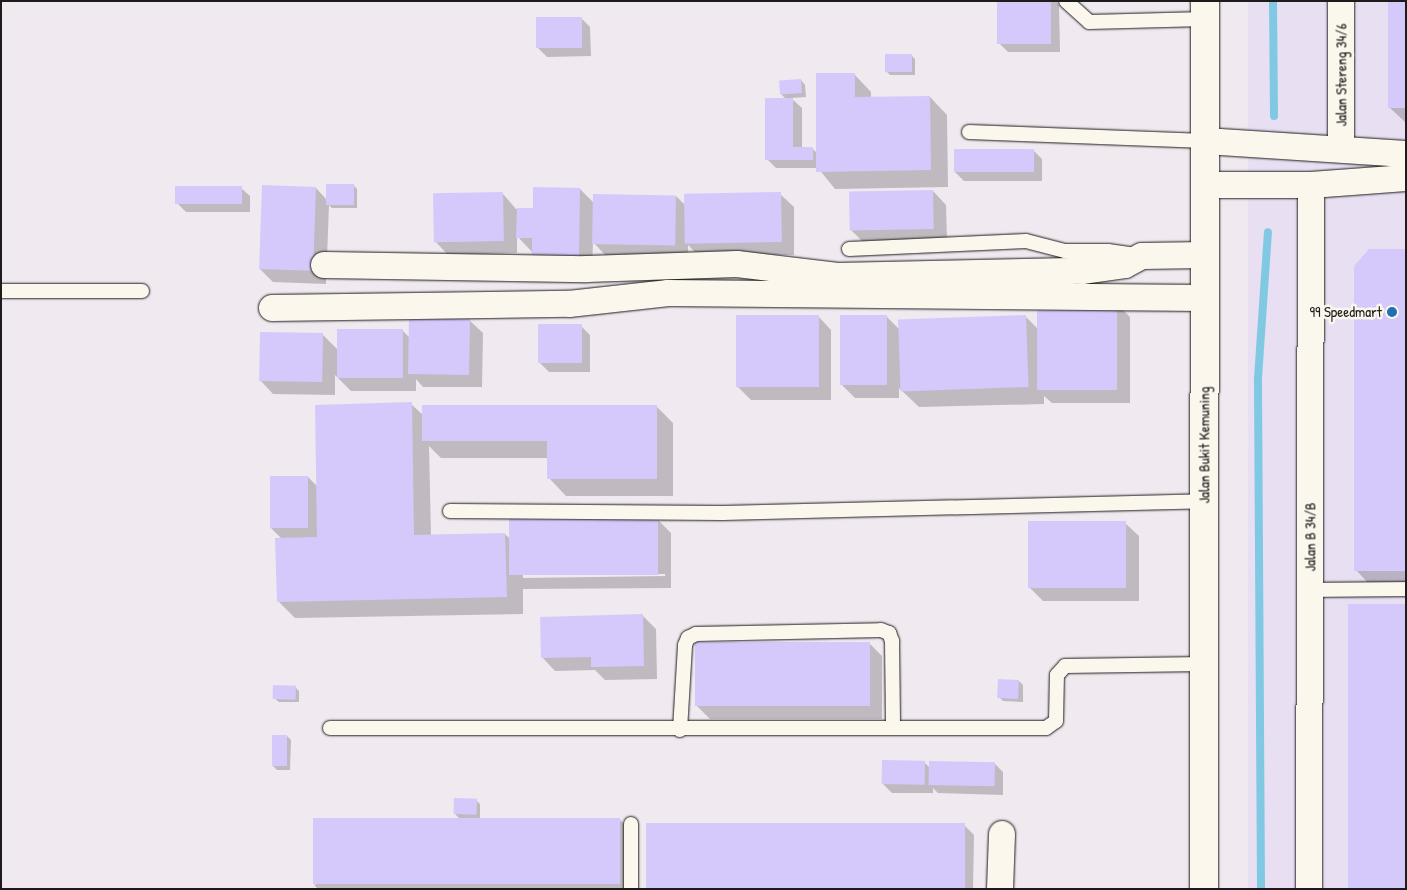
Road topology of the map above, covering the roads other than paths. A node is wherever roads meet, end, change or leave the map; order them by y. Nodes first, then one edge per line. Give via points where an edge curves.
1 (1066, 1) edge
2 (1341, 1) edge
3 (1205, 10) edge
4 (969, 132) dead end
5 (1205, 141) junction
6 (1341, 148) junction
7 (1406, 154) edge
8 (1406, 178) edge
9 (1205, 185) junction
10 (1311, 185) junction
11 (849, 249) dead end
12 (1205, 255) junction
13 (1142, 256) junction
14 (324, 265) dead end
15 (1, 291) edge
16 (142, 291) dead end
17 (1204, 298) junction
18 (272, 308) dead end
19 (1204, 501) junction
20 (450, 511) dead end
21 (1406, 589) edge
22 (1310, 590) junction
23 (1204, 664) junction
24 (330, 728) dead end
25 (893, 728) junction
26 (680, 730) junction
27 (631, 824) dead end
28 (1002, 834) dead end
29 (631, 889) edge
30 (1000, 889) edge
31 (1204, 889) edge
32 (1309, 889) edge

1 - 3 lane via 1089,22
2 - 6 street, Jalan Stereng 34/6
3 - 5 main road, Jalan Bukit Kemuning
4 - 5 lane
5 - 6 street
5 - 9 main road, Jalan Bukit Kemuning
6 - 7 street
8 - 10 street
9 - 10 street
9 - 12 main road, Jalan Bukit Kemuning
10 - 22 street, Jalan B 34/B
11 - 13 lane via 1026,241 1066,251 1108,251
12 - 13 street
12 - 17 main road, Jalan Bukit Kemuning
13 - 14 street via 1125,265 1082,271 837,276 737,264 587,269
15 - 16 lane
17 - 18 street via 678,293 569,304
17 - 19 main road, Jalan Bukit Kemuning
19 - 20 lane via 723,513
19 - 23 main road, Jalan Bukit Kemuning
21 - 22 lane
22 - 32 street, Jalan B 34/B
23 - 25 lane via 1065,666 1057,675 1056,721 1046,728
23 - 31 main road, Jalan Bukit Kemuning
24 - 26 lane
25 - 26 lane
25 - 26 lane via 892,641 890,633 881,630 696,634 688,638 685,645
27 - 29 lane
28 - 30 street

